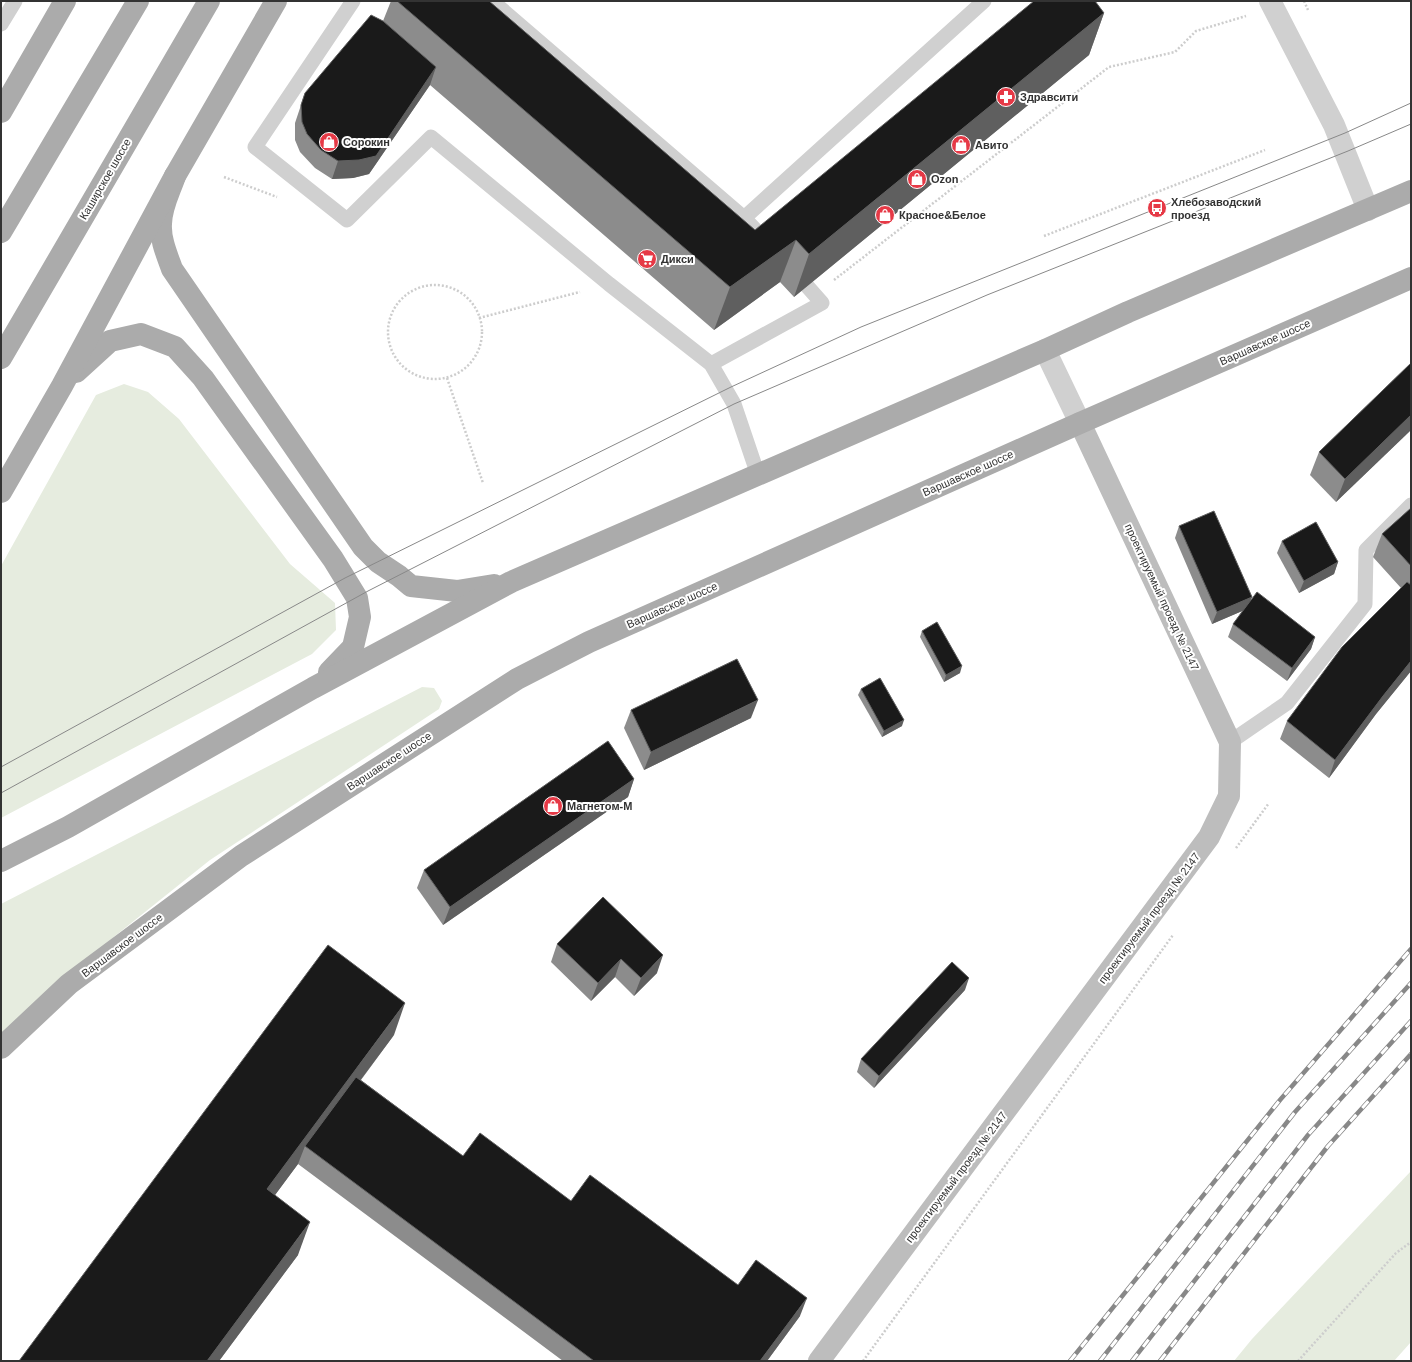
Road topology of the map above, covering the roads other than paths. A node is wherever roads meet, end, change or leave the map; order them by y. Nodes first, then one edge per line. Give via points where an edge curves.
1 (15, 1) edge
2 (65, 1) edge
3 (138, 1) edge
4 (209, 1) edge
5 (276, 1) edge
6 (353, 1) edge
7 (492, 1) edge
8 (984, 1) edge
9 (1272, 4) edge
10 (1, 24) edge
11 (1, 112) edge
12 (175, 176) junction
13 (1411, 191) edge
14 (1368, 210) junction
15 (744, 218) junction
16 (1, 232) edge
17 (771, 246) edge
18 (1411, 278) edge
19 (811, 290) edge
20 (1045, 350) junction
21 (1, 358) edge
22 (711, 364) junction
23 (62, 386) junction
24 (1080, 423) junction
25 (758, 475) junction
26 (1, 492) edge
27 (1411, 505) edge
28 (511, 582) junction
29 (313, 688) junction
30 (1230, 742) junction
31 (1, 861) edge
32 (1, 1048) edge
33 (819, 1361) edge

1 - 10 lane
2 - 11 main road
3 - 16 main road
4 - 21 main road, Каширское шоссе
5 - 12 main road
6 - 22 lane via 255,147 347,220 431,137 609,284
7 - 15 lane
8 - 15 lane
9 - 14 street via 1334,125
12 - 23 main road
12 - 28 main road via 164,206 161,224 172,269 363,547 378,562 411,586 457,591
13 - 14 main road
14 - 20 main road
15 - 17 lane
18 - 24 main road, Варшавское шоссе
19 - 22 lane via 822,303
20 - 24 street
20 - 25 main road
22 - 25 lane via 734,404
23 - 26 main road
23 - 29 main road via 110,341 141,334 175,347 203,378 333,559 357,598 360,616 353,648
24 - 30 street, проектируемый проезд № 2147
24 - 32 main road, Варшавское шоссе via 589,642 517,679 241,856 69,984
25 - 28 main road
27 - 30 lane via 1366,550 1365,604 1287,703
28 - 29 main road
29 - 31 main road via 68,827
30 - 33 street, проектируемый проезд № 2147 via 1229,796 1209,837

